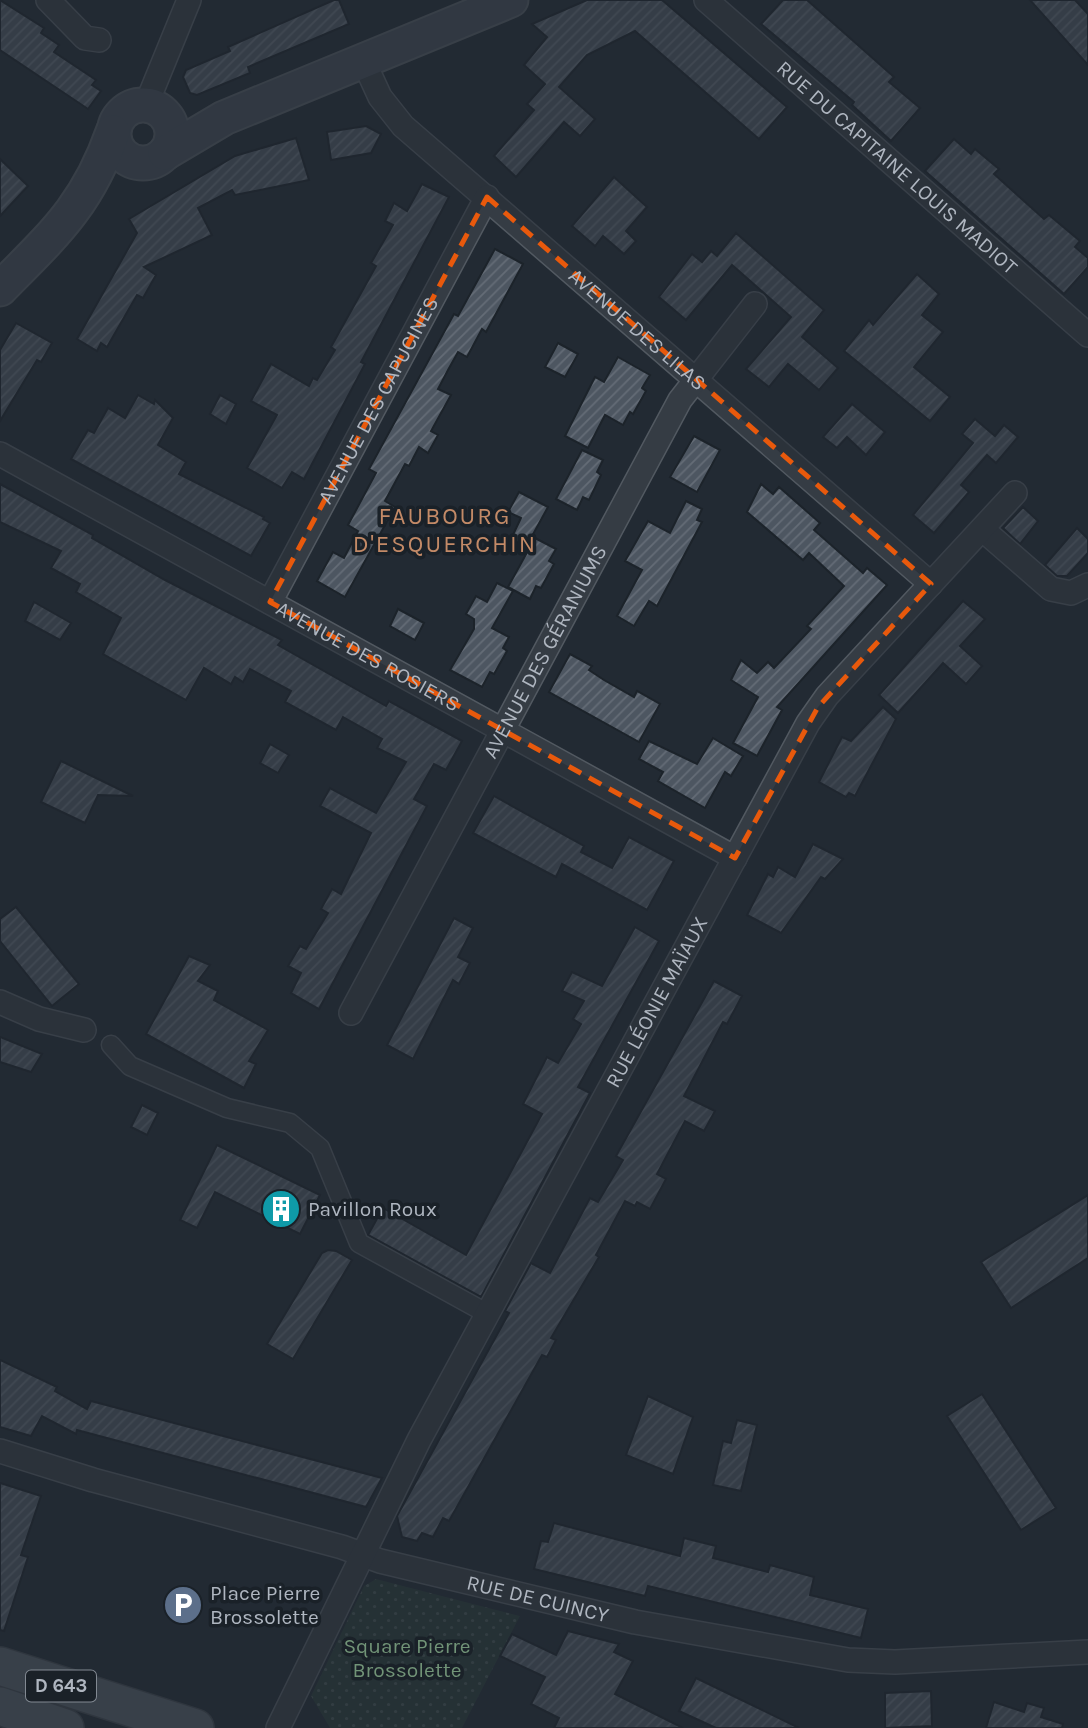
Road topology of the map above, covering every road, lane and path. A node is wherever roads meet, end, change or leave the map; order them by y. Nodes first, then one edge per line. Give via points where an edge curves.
1 (48, 0) edge
2 (189, 0) edge
3 (511, 0) edge
4 (706, 0) edge
5 (99, 40) dead end
6 (363, 60) junction
7 (155, 109) junction
8 (224, 118) junction
9 (113, 132) junction
10 (155, 158) junction
11 (487, 197) junction
12 (62, 225) junction
13 (0, 289) edge
14 (755, 304) dead end
15 (1088, 335) edge
16 (694, 377) junction
17 (0, 454) edge
18 (1015, 492) dead end
19 (982, 529) junction
20 (931, 584) junction
21 (1088, 585) edge
22 (270, 602) junction
23 (502, 729) junction
24 (735, 858) junction
25 (0, 1002) edge
26 (351, 1013) dead end
27 (84, 1030) dead end
28 (111, 1045) dead end
29 (488, 1314) junction
30 (0, 1451) edge
31 (362, 1554) junction
32 (1088, 1652) edge
33 (0, 1666) edge
34 (0, 1706) edge
35 (65, 1728) edge
36 (195, 1728) edge
37 (278, 1728) edge

1 - 5 street via 85,37
2 - 7 street
3 - 6 main road
4 - 15 street, RUE DU CAPITAINE LOUIS MADIOT
6 - 8 main road
6 - 11 street, AVENUE DES LILAS via 380,97 396,118
7 - 8 main road via 197,121
7 - 9 main road via 132,106 115,123
7 - 10 main road via 172,135
8 - 10 main road
9 - 10 main road via 122,154 130,160
9 - 12 main road via 92,185
10 - 12 main road via 117,174
11 - 16 street, AVENUE DES LILAS
11 - 22 street, AVENUE DES CAPUCINES
12 - 13 main road
14 - 16 street, AVENUE DES GÉRANIUMS
16 - 20 street, AVENUE DES LILAS
16 - 23 street, AVENUE DES GÉRANIUMS
17 - 22 street, AVENUE DES ROSIERS
18 - 19 street, RUE LÉONIE MAÏAUX
19 - 20 street, RUE LÉONIE MAÏAUX
19 - 21 street via 1051,589 1071,593
20 - 24 street, RUE LÉONIE MAÏAUX via 818,708
22 - 23 street, AVENUE DES ROSIERS
23 - 24 street, AVENUE DES ROSIERS
23 - 26 street, AVENUE DES GÉRANIUMS
24 - 29 street, RUE LÉONIE MAÏAUX
25 - 27 street
28 - 29 street via 130,1066 227,1108 290,1123 320,1148 359,1244
29 - 31 street, RUE LÉONIE MAÏAUX
30 - 31 street, RUE DE CUINCY
31 - 32 street, RUE DE CUINCY via 635,1622 848,1660 895,1662
31 - 37 street, RUE LÉONIE MAÏAUX
33 - 36 main road, D 643
34 - 35 main road, D 643

